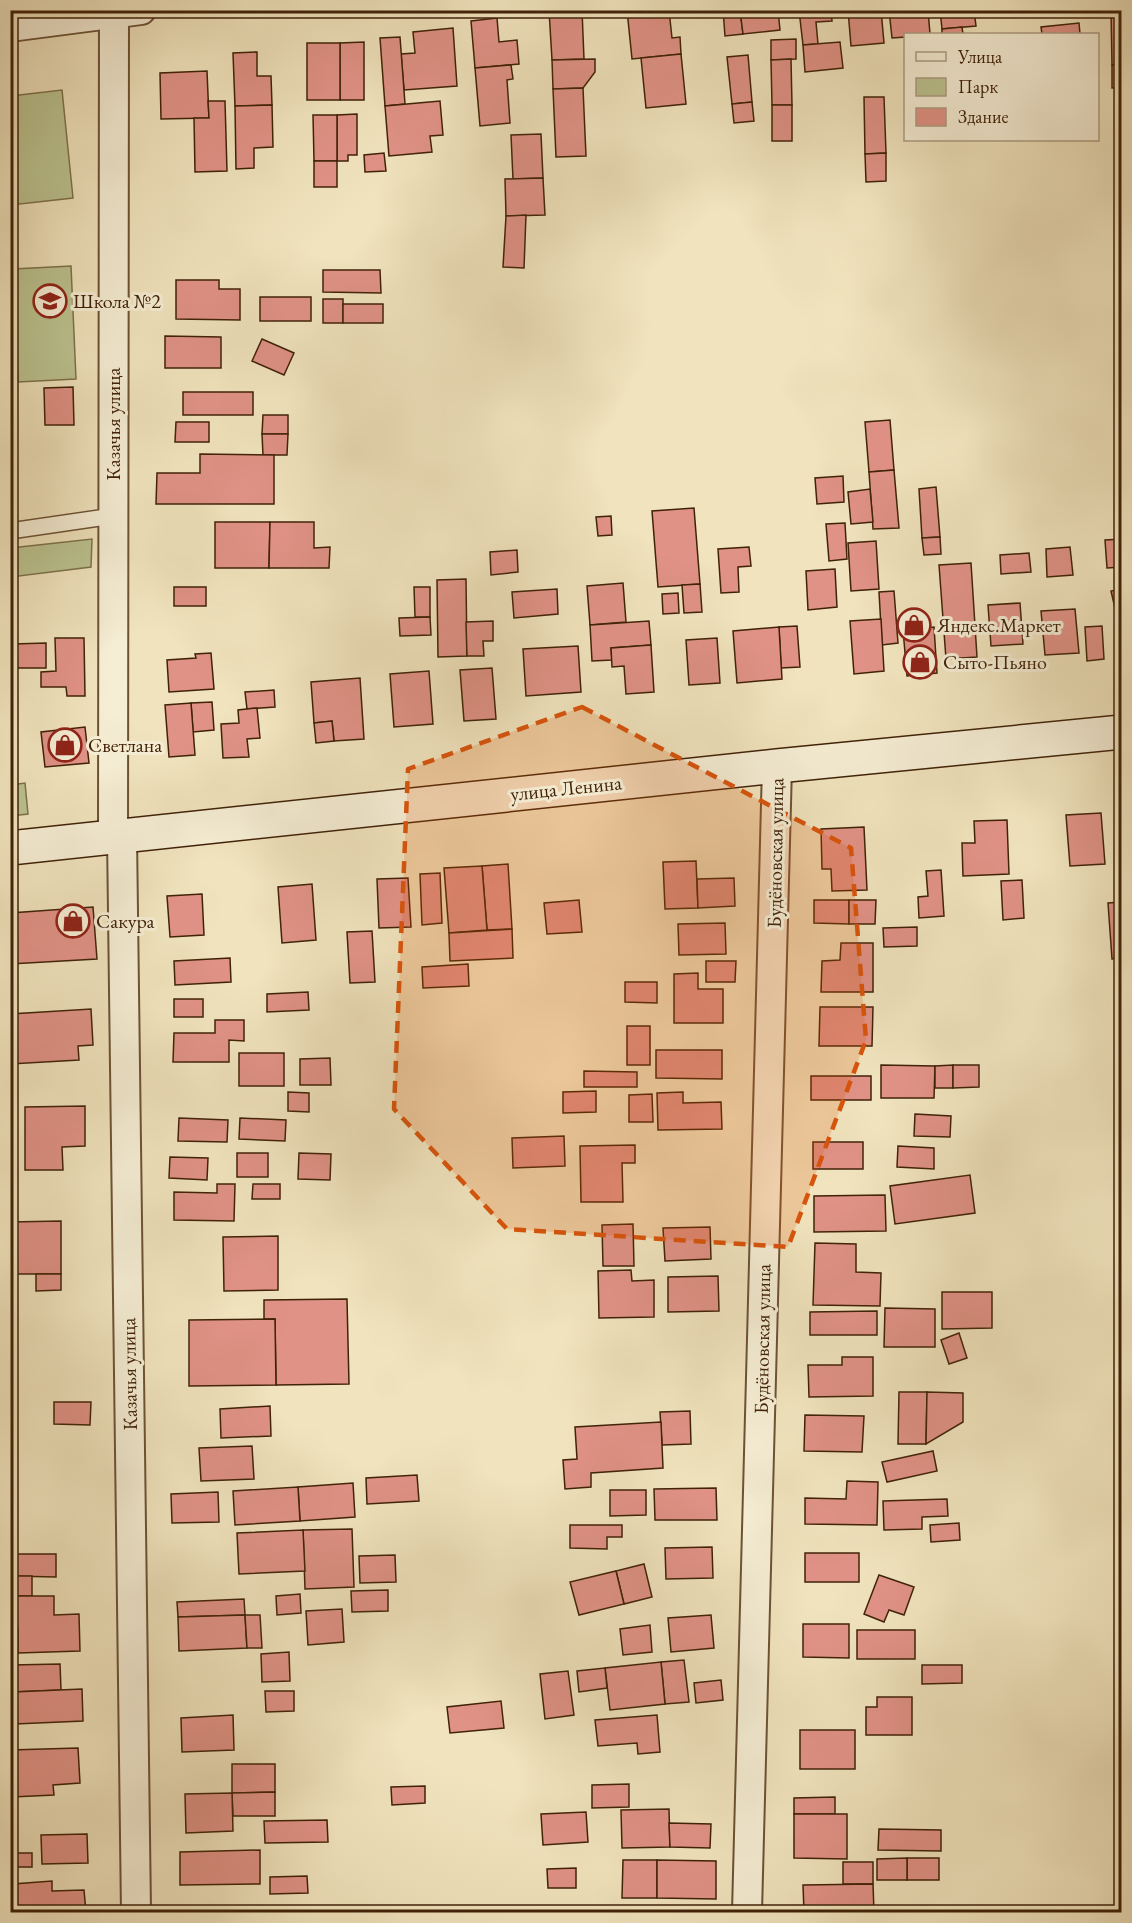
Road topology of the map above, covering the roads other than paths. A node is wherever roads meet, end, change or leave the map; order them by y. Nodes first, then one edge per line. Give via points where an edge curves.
1 (141, 10) edge
2 (113, 12) edge
3 (10, 27) edge
4 (113, 516) junction
5 (10, 531) edge
6 (1122, 732) edge
7 (777, 766) junction
8 (118, 836) junction
9 (10, 848) edge
10 (136, 1912) edge
11 (747, 1912) edge

1 - 2 street
2 - 3 street
2 - 4 street, Казачья улица
4 - 5 lane
4 - 8 street, Казачья улица
6 - 7 main road, улица Ленина
7 - 8 main road, улица Ленина
7 - 11 street, Будёновская улица
8 - 9 main road, улица Ленина
8 - 10 street, Казачья улица

